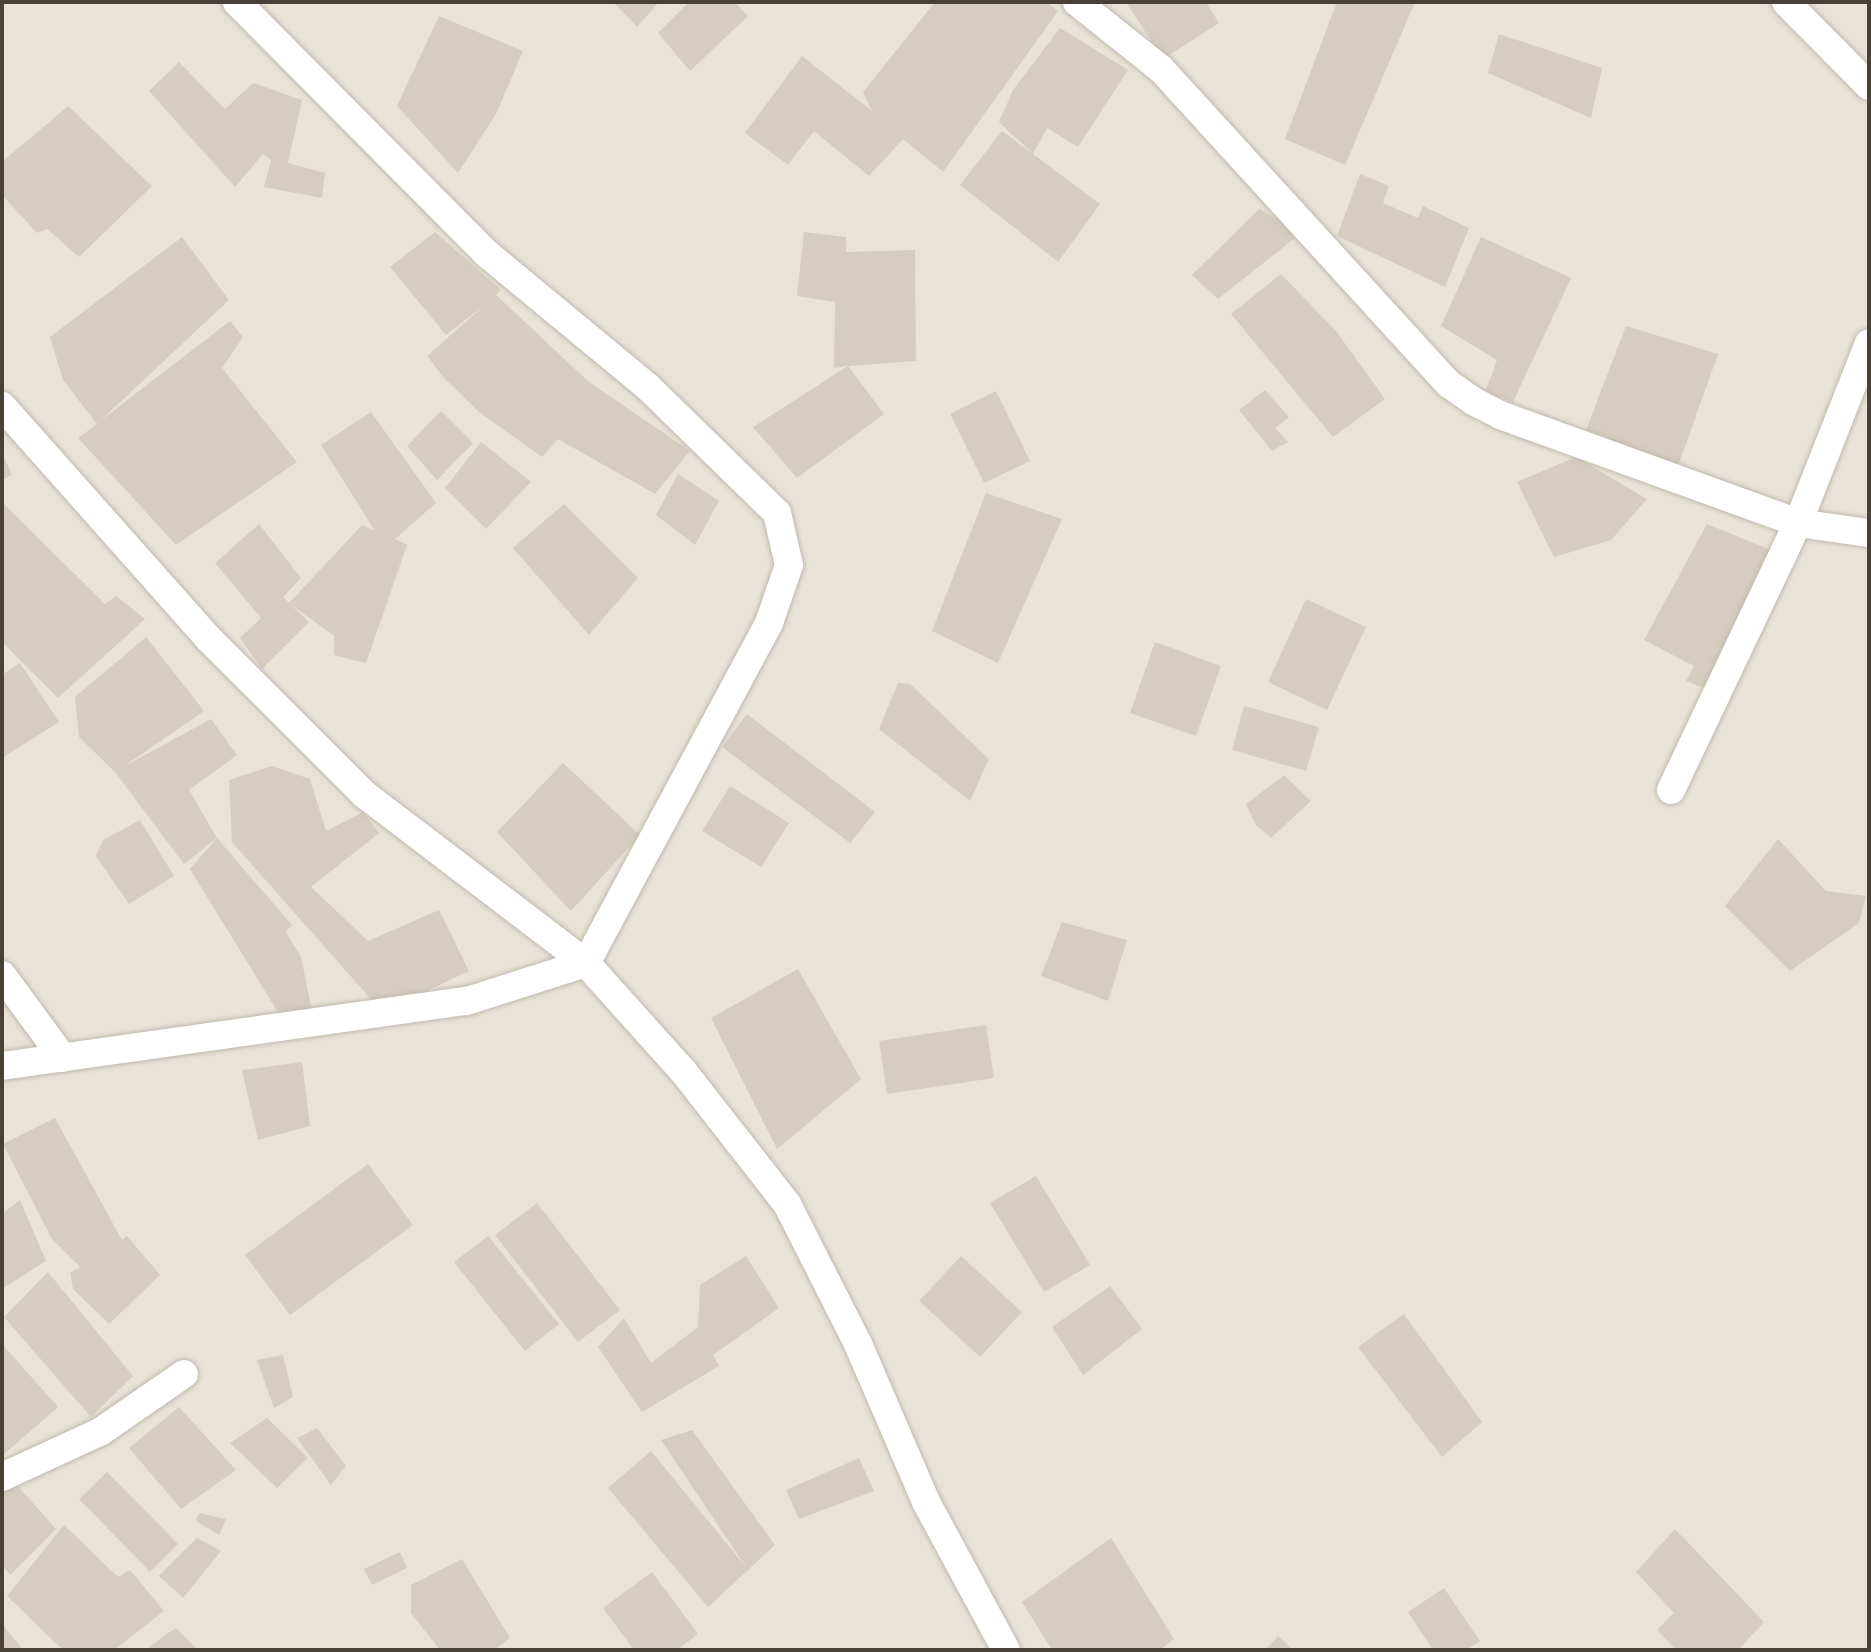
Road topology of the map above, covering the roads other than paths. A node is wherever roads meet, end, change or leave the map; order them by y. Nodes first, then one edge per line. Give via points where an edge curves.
1 (237, 2) edge
2 (1077, 2) edge
3 (1786, 2) edge
4 (1869, 86) edge
5 (1869, 343) edge
6 (2, 406) edge
7 (1798, 523) junction
8 (1869, 533) edge
9 (1671, 790) dead end
10 (586, 963) junction
11 (2, 975) edge
12 (63, 1058) junction
13 (2, 1066) edge
14 (184, 1374) dead end
15 (2, 1477) edge
16 (1006, 1650) edge

1 - 10 street via 487,254 648,387 777,513 789,565 769,623
2 - 7 street via 1161,69 1449,384 1500,415
3 - 4 street
5 - 7 street
6 - 10 street via 208,638 364,794
7 - 8 street
7 - 9 street
10 - 12 street via 467,1001
10 - 16 street via 683,1071 787,1204 858,1344 926,1502
11 - 12 street
12 - 13 street
14 - 15 street via 100,1432

